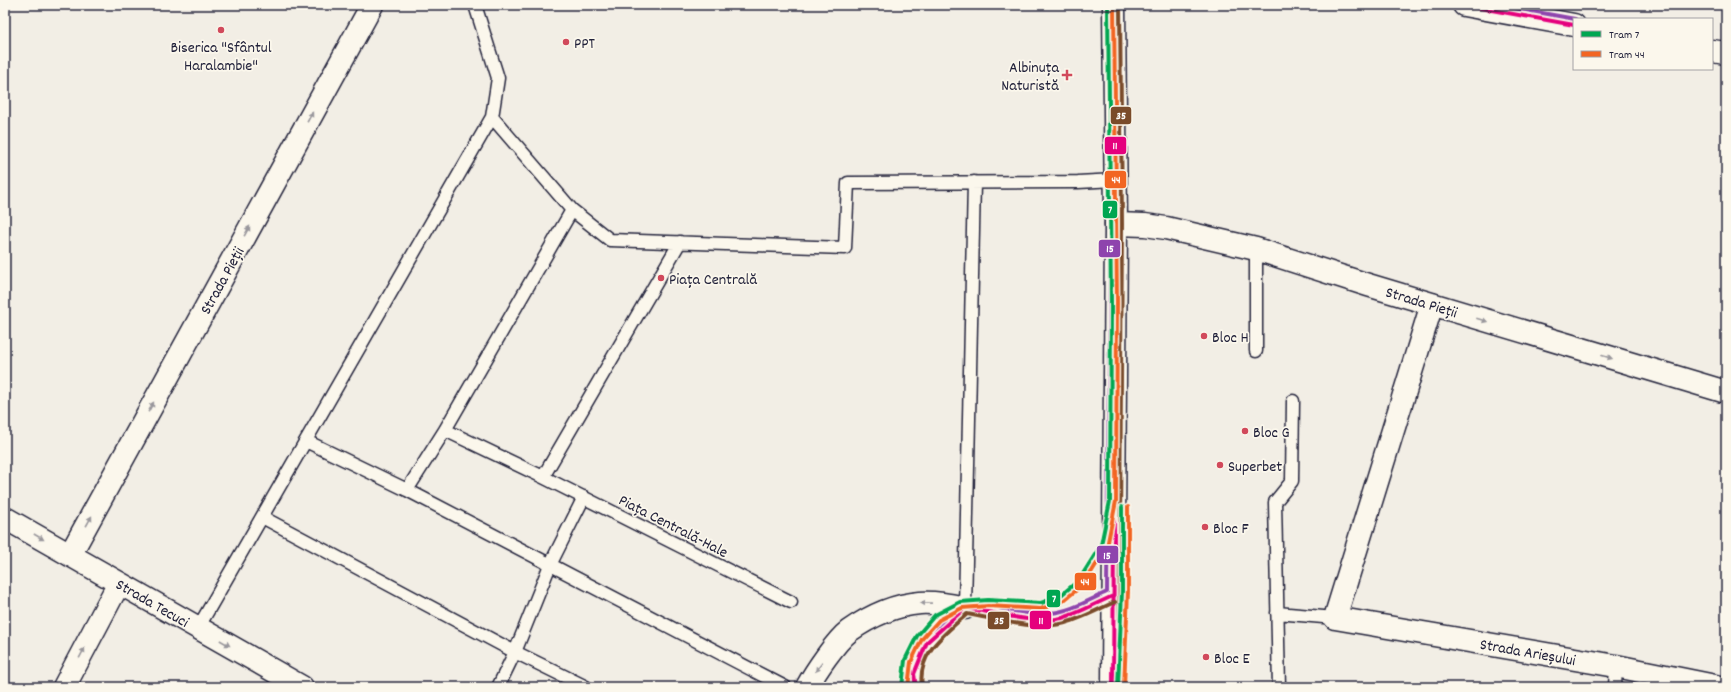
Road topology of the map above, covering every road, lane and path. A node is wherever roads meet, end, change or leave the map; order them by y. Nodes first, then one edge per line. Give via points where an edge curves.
1 (372, 5) edge
2 (475, 5) edge
3 (1114, 5) edge
4 (1464, 5) edge
5 (1573, 25) edge
6 (1713, 51) edge
7 (1726, 53) edge
8 (492, 117) junction
9 (1115, 180) junction
10 (974, 182) junction
11 (572, 210) junction
12 (1116, 224) junction
13 (680, 242) junction
14 (1256, 249) junction
15 (1432, 304) junction
16 (1256, 351) dead end
17 (1726, 392) edge
18 (1293, 400) dead end
19 (445, 430) junction
20 (306, 441) junction
21 (543, 477) junction
22 (407, 490) junction
23 (584, 497) junction
24 (262, 517) junction
25 (5, 518) edge
26 (70, 555) junction
27 (550, 565) junction
28 (119, 583) junction
29 (1113, 596) junction
30 (791, 602) dead end
31 (965, 608) junction
32 (1277, 613) junction
33 (1334, 618) junction
34 (198, 628) junction
35 (515, 652) junction
36 (1615, 677) edge
37 (64, 687) edge
38 (302, 687) edge
39 (498, 687) edge
40 (586, 687) edge
41 (785, 687) edge
42 (807, 687) edge
43 (916, 687) edge
44 (1113, 687) edge
45 (1279, 687) edge
46 (1720, 687) edge

26 -> 1 street, Strada Pieții
2 - 8 lane via 498,78
3 - 9 street
4 - 5 street
6 - 7 street
8 - 11 lane
8 - 20 lane
9 - 10 lane
9 - 12 street
10 - 13 lane via 848,183 845,248
10 - 31 lane
11 - 13 lane via 610,240
11 - 19 lane
12 - 14 street, Strada Pieții via 1166,228
12 - 29 street
13 - 21 lane
14 - 15 street, Strada Pieții
14 - 16 lane
15 -> 17 street, Strada Pieții
15 - 33 street
18 - 32 lane via 1292,481 1275,502
19 - 21 lane, Piața Centrală-Hale
19 - 22 lane
20 - 22 lane
20 - 24 lane
21 - 23 lane, Piața Centrală-Hale
22 - 27 lane
23 - 27 lane
23 - 30 lane, Piața Centrală-Hale
24 - 34 lane
24 - 35 lane
25 -> 26 street, Strada Tecuci
26 - 28 street, Strada Tecuci
27 - 35 lane
27 - 41 lane
28 - 34 street, Strada Tecuci
37 -> 28 street
29 - 31 lane via 1059,618 1036,619
29 - 44 street
31 -> 42 street via 920,603 881,613 848,632 816,671
31 - 43 lane via 927,642 914,674
32 - 33 lane
32 - 45 lane
33 - 36 street, Strada Arieșului
34 -> 38 street, Strada Tecuci
35 - 39 lane
35 - 40 lane
36 - 46 street, Strada Arieșului

